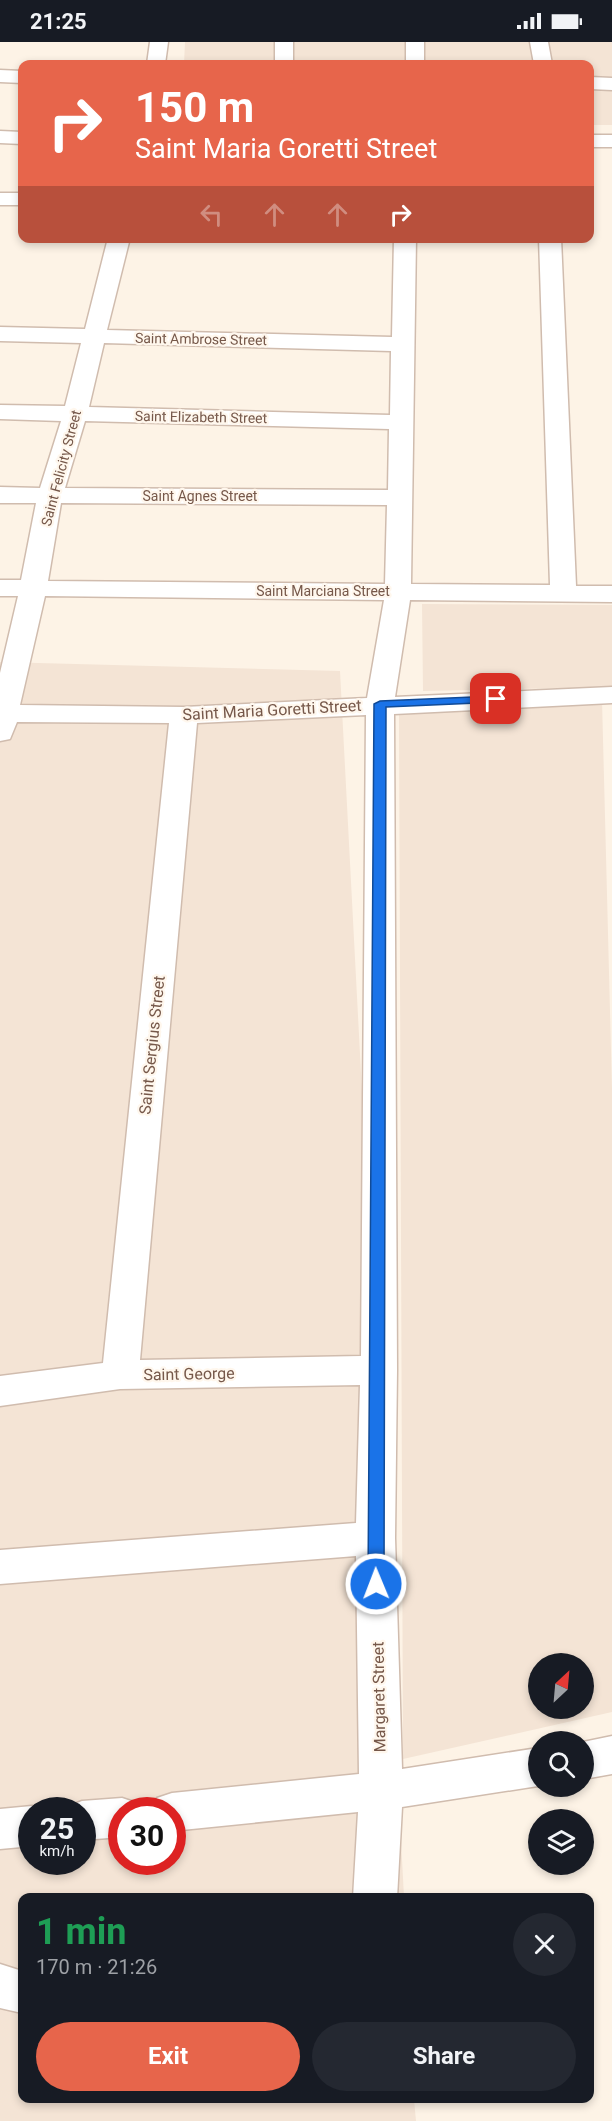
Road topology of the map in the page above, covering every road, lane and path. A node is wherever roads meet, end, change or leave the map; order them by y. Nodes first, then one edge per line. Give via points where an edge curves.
1 (159, 42) edge
2 (284, 42) edge
3 (415, 42) edge
4 (539, 42) edge
5 (157, 60) edge
6 (284, 60) edge
7 (415, 60) edge
8 (542, 60) edge
9 (0, 76) edge
10 (18, 77) edge
11 (594, 83) edge
12 (612, 84) edge
13 (0, 137) edge
14 (18, 138) edge
15 (594, 141) edge
16 (612, 141) edge
17 (0, 199) edge
18 (18, 200) edge
19 (118, 243) edge
20 (405, 243) edge
21 (550, 243) edge
22 (0, 334) edge
23 (93, 337) junction
24 (403, 344) junction
25 (0, 412) edge
26 (75, 414) junction
27 (401, 422) junction
28 (0, 495) edge
29 (50, 495) junction
30 (400, 498) junction
31 (0, 588) edge
32 (33, 589) junction
33 (398, 592) junction
34 (563, 594) junction
35 (612, 594) edge
36 (612, 695) edge
37 (380, 704) junction
38 (184, 715) junction
39 (1, 720) edge
40 (379, 1370) junction
41 (120, 1375) junction
42 (0, 1392) edge
43 (375, 1538) junction
44 (0, 1567) edge
45 (612, 1755) edge
46 (594, 1758) edge
47 (528, 1769) edge
48 (381, 1791) junction
49 (186, 1811) edge
50 (18, 1827) edge
51 (0, 1829) edge
52 (375, 1893) edge
53 (0, 1986) edge
54 (18, 1991) edge

1 - 5 street
2 - 6 street
3 - 7 street
4 - 8 street
9 - 10 street
11 - 12 street
13 - 14 street
15 - 16 street
17 - 18 street
19 - 23 street, Saint Felicity Street
20 - 24 street, Margaret Street
21 - 34 street
22 - 23 street, Saint Ambrose Street
23 - 24 street, Saint Ambrose Street
23 - 26 street, Saint Felicity Street
24 - 27 street, Margaret Street
25 - 26 street, Saint Elizabeth Street
26 - 27 street, Saint Elizabeth Street
26 - 29 street, Saint Felicity Street
27 - 30 street, Margaret Street
28 - 29 street, Saint Agnes Street
29 - 30 street, Saint Agnes Street
29 - 32 street, Saint Felicity Street
30 - 33 street, Margaret Street
31 - 32 street, Saint Marciana Street
32 - 33 street, Saint Marciana Street
32 - 39 street, Saint Felicity Street
33 - 34 street, Saint Marciana Street
33 - 37 street, Margaret Street
34 - 35 street, Saint Marciana Street
36 - 37 street, Saint Maria Goretti Street
37 - 38 street, Saint Maria Goretti Street
37 - 40 street, Margaret Street
38 - 39 street, Saint Maria Goretti Street
38 - 41 street, Saint Sergius Street
40 - 41 street, Saint George
40 - 43 street, Margaret Street
41 - 42 street, Saint George
43 - 44 street
43 - 48 street, Margaret Street
45 - 46 street
47 - 48 street
48 - 49 street
48 - 52 street, Margaret Street
50 - 51 street
53 - 54 street

